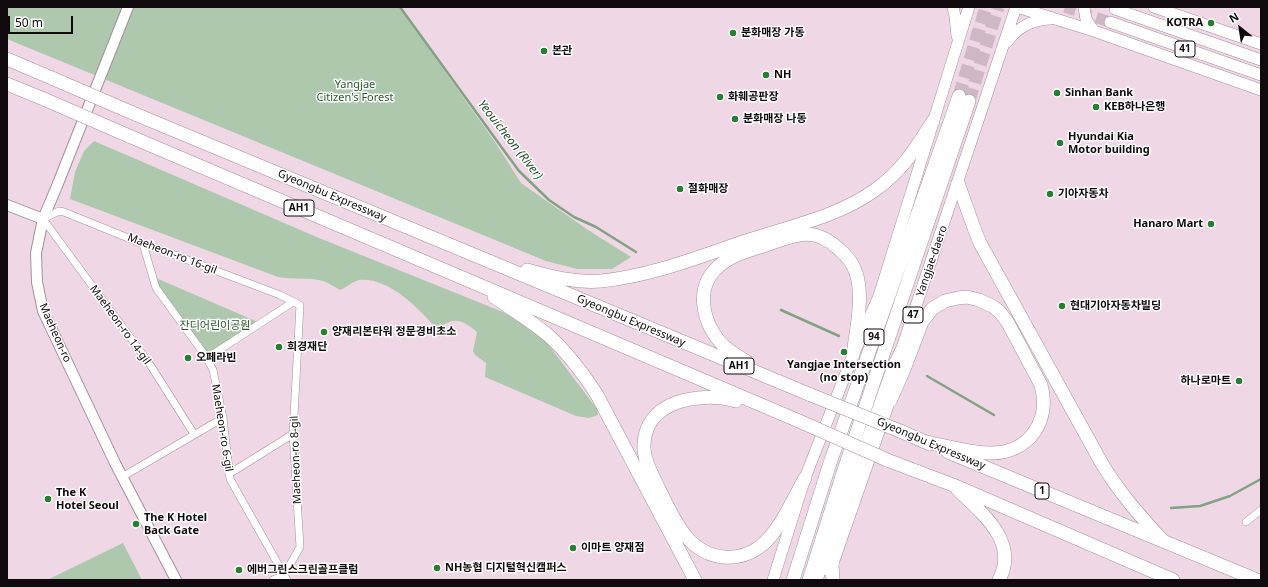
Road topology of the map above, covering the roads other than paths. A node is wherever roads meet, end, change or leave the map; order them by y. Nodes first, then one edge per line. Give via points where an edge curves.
1 (128, 7) edge
2 (953, 7) edge
3 (969, 7) edge
4 (1016, 7) edge
5 (1084, 7) edge
6 (1154, 7) edge
7 (1115, 9) tunnel mouth
8 (1058, 20) junction
9 (1110, 22) tunnel mouth
10 (1094, 31) junction
11 (1261, 44) edge
12 (1002, 48) junction
13 (7, 59) edge
14 (1261, 60) edge
15 (952, 62) junction
16 (1261, 75) edge
17 (7, 84) edge
18 (1261, 90) edge
19 (933, 121) junction
20 (958, 183) junction
21 (7, 205) edge
22 (43, 219) junction
23 (143, 244) junction
24 (473, 255) junction
25 (470, 280) junction
26 (293, 302) junction
27 (300, 305) joint
28 (902, 348) junction
29 (853, 355) junction
30 (207, 358) junction
31 (787, 386) junction
32 (890, 401) junction
33 (774, 411) junction
34 (223, 418) junction
35 (194, 434) junction
36 (293, 434) junction
37 (922, 441) junction
38 (229, 474) junction
39 (122, 477) junction
40 (805, 478) junction
41 (953, 485) junction
42 (1261, 510) edge
43 (1246, 522) dead end
44 (1163, 541) junction
45 (832, 564) junction
46 (286, 577) edge
47 (176, 580) edge
48 (273, 580) edge
49 (695, 580) edge
50 (773, 580) edge
51 (793, 580) edge
52 (809, 580) edge
53 (817, 580) edge
54 (827, 580) edge
55 (833, 580) edge
56 (999, 580) edge
57 (1173, 580) edge
58 (1257, 580) edge

1 - 22 main road, Maeheon-ro
2 - 15 main road via 957,46
3 - 15 main road
4 - 8 main road
4 - 12 main road, Yangjae-daero / 47
5 - 10 main road via 1086,19
6 - 11 main road
7 - 14 main road, 41
8 - 10 main road
8 - 12 main road via 1041,20 1024,25
9 - 16 main road, 41
10 - 18 main road
12 - 20 main road, Yangjae-daero / 47
13 - 24 highway, Gyeongbu Expressway / AH1, bridge
15 - 19 main road
17 - 25 highway, AH1, bridge
19 - 24 highway via 904,165 861,199 835,212 659,270 610,280 576,281 553,278
19 - 29 main road via 879,296
20 - 28 main road, Yangjae-daero / 47
20 - 44 highway via 980,243 1104,468 1127,500
21 - 22 main road
22 - 23 street, Maeheon-ro 16-gil via 64,212
22 - 35 street, Maeheon-ro 14-gil via 148,362
22 - 39 main road, Maeheon-ro via 36,253 36,267 43,311
23 - 26 street, Maeheon-ro 16-gil
23 - 30 street, Maeheon-ro 6-gil via 156,288
24 - 31 highway, Gyeongbu Expressway / AH1
25 - 33 highway, AH1
25 - 49 highway via 542,330 579,369 597,396
26 - 27 street, Maeheon-ro 16-gil
26 - 30 street
27 - 36 street, Maeheon-ro 8-gil
28 - 32 main road
28 - 53 main road, Yangjae-daero / 47 via 892,366
29 - 31 highway via 860,286 851,262 834,244 818,235 800,234 736,255 718,266 708,282 703,297 705,316 725,347
29 - 40 main road
30 - 34 street, Maeheon-ro 6-gil
31 - 37 highway, Gyeongbu Expressway / 1, bridge
32 - 37 highway via 922,322 935,307 950,300 971,298 988,304 1003,316 1041,385 1043,409 1037,429 1023,443 1010,450 993,453
32 - 45 main road
33 - 40 highway via 717,397 697,397 674,403 655,417 646,432 644,449 647,464 669,510 686,536 702,551 725,557 752,552 769,539
33 - 41 highway, bridge via 887,460
34 - 35 street
34 - 38 street, Maeheon-ro 6-gil
35 - 39 street
36 - 38 street
36 - 46 street, Maeheon-ro 8-gil via 300,547
37 - 44 highway, Gyeongbu Expressway / 1
38 - 46 street, Maeheon-ro 6-gil
39 - 47 main road, Maeheon-ro
40 - 50 main road
41 - 56 highway via 994,526 1000,538 1006,560
41 - 57 highway
42 - 43 street
44 - 58 highway, Gyeongbu Expressway / 1
45 - 54 main road
45 - 55 highway
46 - 48 street
51 - 52 highway, Yangjae-daero / 94 via 830,463 964,98

